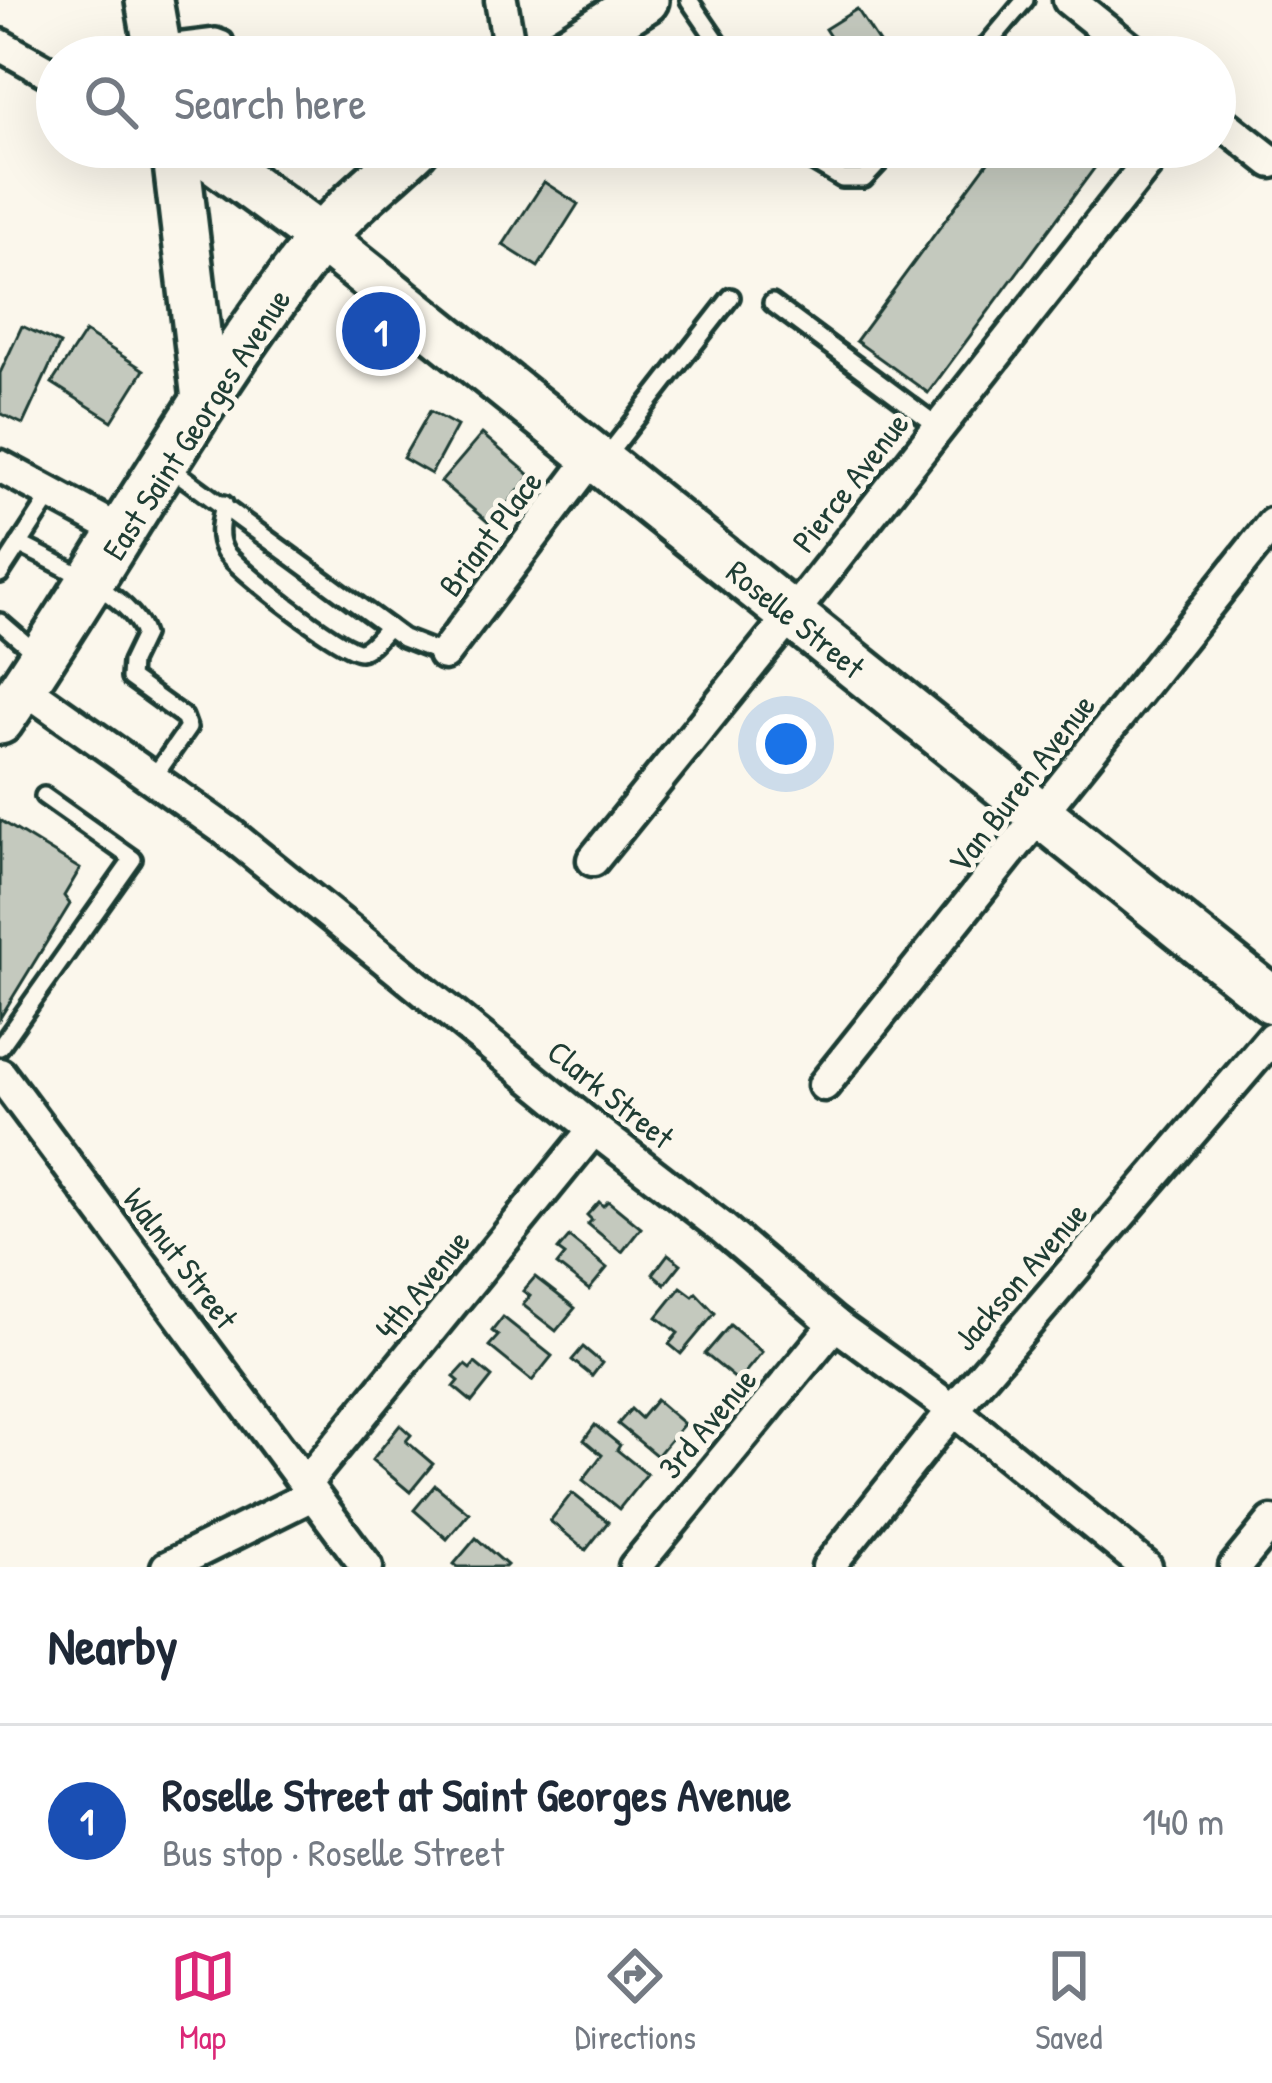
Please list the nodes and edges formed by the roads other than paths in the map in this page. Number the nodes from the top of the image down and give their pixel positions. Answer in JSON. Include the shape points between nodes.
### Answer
{"nodes":[{"id":1,"x":501,"y":0,"type":"edge"},
{"id":2,"x":645,"y":0,"type":"edge"},
{"id":3,"x":689,"y":0,"type":"edge"},
{"id":4,"x":1025,"y":0,"type":"edge"},
{"id":5,"x":1069,"y":0,"type":"edge"},
{"id":6,"x":154,"y":34,"type":"edge"},
{"id":7,"x":195,"y":36,"type":"edge"},
{"id":8,"x":507,"y":36,"type":"edge"},
{"id":9,"x":588,"y":36,"type":"edge"},
{"id":10,"x":714,"y":36,"type":"edge"},
{"id":11,"x":995,"y":36,"type":"edge"},
{"id":12,"x":1114,"y":36,"type":"edge"},
{"id":13,"x":0,"y":45,"type":"edge"},
{"id":14,"x":36,"y":65,"type":"edge"},
{"id":15,"x":1236,"y":134,"type":"edge"},
{"id":16,"x":1272,"y":162,"type":"edge"},
{"id":17,"x":178,"y":168,"type":"edge"},
{"id":18,"x":225,"y":168,"type":"edge"},
{"id":19,"x":394,"y":168,"type":"edge"},
{"id":20,"x":823,"y":168,"type":"edge"},
{"id":21,"x":874,"y":168,"type":"edge"},
{"id":22,"x":1143,"y":168,"type":"edge"},
{"id":23,"x":320,"y":238,"type":"junction"},
{"id":24,"x":731,"y":297,"type":"dead end"},
{"id":25,"x":772,"y":303,"type":"dead end"},
{"id":26,"x":205,"y":399,"type":"junction"},
{"id":27,"x":939,"y":427,"type":"junction"},
{"id":28,"x":597,"y":460,"type":"junction"},
{"id":29,"x":166,"y":464,"type":"junction"},
{"id":30,"x":0,"y":466,"type":"edge"},
{"id":31,"x":52,"y":494,"type":"junction"},
{"id":32,"x":224,"y":504,"type":"junction"},
{"id":33,"x":1272,"y":524,"type":"edge"},
{"id":34,"x":124,"y":532,"type":"junction"},
{"id":35,"x":20,"y":544,"type":"junction"},
{"id":36,"x":0,"y":574,"type":"edge"},
{"id":37,"x":91,"y":583,"type":"junction"},
{"id":38,"x":791,"y":615,"type":"junction"},
{"id":39,"x":0,"y":622,"type":"edge"},
{"id":40,"x":388,"y":627,"type":"junction"},
{"id":41,"x":444,"y":654,"type":"joint"},
{"id":42,"x":22,"y":689,"type":"edge"},
{"id":43,"x":153,"y":778,"type":"junction"},
{"id":44,"x":44,"y":796,"type":"dead end"},
{"id":45,"x":1042,"y":816,"type":"junction"},
{"id":46,"x":592,"y":860,"type":"dead end"},
{"id":47,"x":1272,"y":1000,"type":"edge"},
{"id":48,"x":1272,"y":1037,"type":"edge"},
{"id":49,"x":0,"y":1047,"type":"edge"},
{"id":50,"x":0,"y":1075,"type":"edge"},
{"id":51,"x":824,"y":1084,"type":"dead end"},
{"id":52,"x":594,"y":1129,"type":"junction"},
{"id":53,"x":836,"y":1324,"type":"junction"},
{"id":54,"x":953,"y":1410,"type":"junction"},
{"id":55,"x":309,"y":1490,"type":"junction"},
{"id":56,"x":1272,"y":1522,"type":"edge"},
{"id":57,"x":167,"y":1567,"type":"edge"},
{"id":58,"x":367,"y":1567,"type":"edge"},
{"id":59,"x":635,"y":1567,"type":"edge"},
{"id":60,"x":828,"y":1567,"type":"edge"},
{"id":61,"x":1146,"y":1567,"type":"edge"},
{"id":62,"x":1235,"y":1567,"type":"edge"}],
"edges":[{"from":1,"to":8,"type":"street"},
{"from":2,"to":9,"type":"street"},
{"from":3,"to":10,"type":"lane"},
{"from":4,"to":11,"type":"lane"},
{"from":5,"to":12,"type":"street"},
{"from":6,"to":7,"type":"lane"},
{"from":13,"to":14,"type":"street"},
{"from":15,"to":16,"type":"street"},
{"from":17,"to":26,"type":"street"},
{"from":18,"to":23,"type":"street","name":"Roselle Street"},
{"from":19,"to":23,"type":"street","name":"East Saint Georges Avenue"},
{"from":20,"to":21,"type":"lane","via":[[864,179]]},
{"from":22,"to":27,"type":"street","name":"Pierce Avenue"},
{"from":23,"to":26,"type":"street","name":"East Saint Georges Avenue"},
{"from":23,"to":28,"type":"street","name":"Roselle Street"},
{"from":24,"to":28,"type":"lane"},
{"from":25,"to":27,"type":"lane"},
{"from":26,"to":29,"type":"street","name":"East Saint Georges Avenue"},
{"from":27,"to":38,"type":"street","name":"Pierce Avenue"},
{"from":28,"to":38,"type":"street","name":"Roselle Street"},
{"from":28,"to":41,"type":"street","name":"Briant Place"},
{"from":29,"to":32,"type":"lane"},
{"from":29,"to":34,"type":"street","name":"East Saint Georges Avenue"},
{"from":30,"to":31,"type":"street"},
{"from":31,"to":34,"type":"street"},
{"from":31,"to":35,"type":"lane"},
{"from":32,"to":40,"type":"lane"},
{"from":32,"to":40,"type":"lane","via":[[225,552],[331,636],[365,650]]},
{"from":33,"to":45,"type":"street","name":"Van Buren Avenue"},
{"from":34,"to":37,"type":"street","name":"East Saint Georges Avenue"},
{"from":35,"to":36,"type":"lane"},
{"from":35,"to":37,"type":"lane"},
{"from":37,"to":42,"type":"street","name":"East Saint Georges Avenue"},
{"from":37,"to":43,"type":"lane","via":[[140,620],[144,635],[130,677],[188,728]]},
{"from":38,"to":45,"type":"street","name":"Roselle Street"},
{"from":38,"to":46,"type":"street","name":"Pierce Avenue"},
{"from":39,"to":42,"type":"lane"},
{"from":40,"to":41,"type":"lane"},
{"from":42,"to":43,"type":"street","name":"Clark Street"},
{"from":43,"to":52,"type":"street","name":"Clark Street"},
{"from":44,"to":49,"type":"lane","via":[[134,859]]},
{"from":45,"to":47,"type":"street","name":"Roselle Street"},
{"from":45,"to":51,"type":"street","name":"Van Buren Avenue"},
{"from":48,"to":54,"type":"street","name":"Jackson Avenue"},
{"from":50,"to":55,"type":"street","name":"Walnut Street"},
{"from":52,"to":53,"type":"street","name":"Clark Street"},
{"from":52,"to":55,"type":"street","name":"4th Avenue"},
{"from":53,"to":54,"type":"street","name":"Clark Street"},
{"from":53,"to":59,"type":"street","name":"3rd Avenue"},
{"from":54,"to":60,"type":"street","name":"Jackson Avenue"},
{"from":54,"to":61,"type":"street","name":"Clark Street"},
{"from":55,"to":57,"type":"street","name":"4th Avenue"},
{"from":55,"to":58,"type":"street","name":"Walnut Street"},
{"from":56,"to":62,"type":"street"}]}
